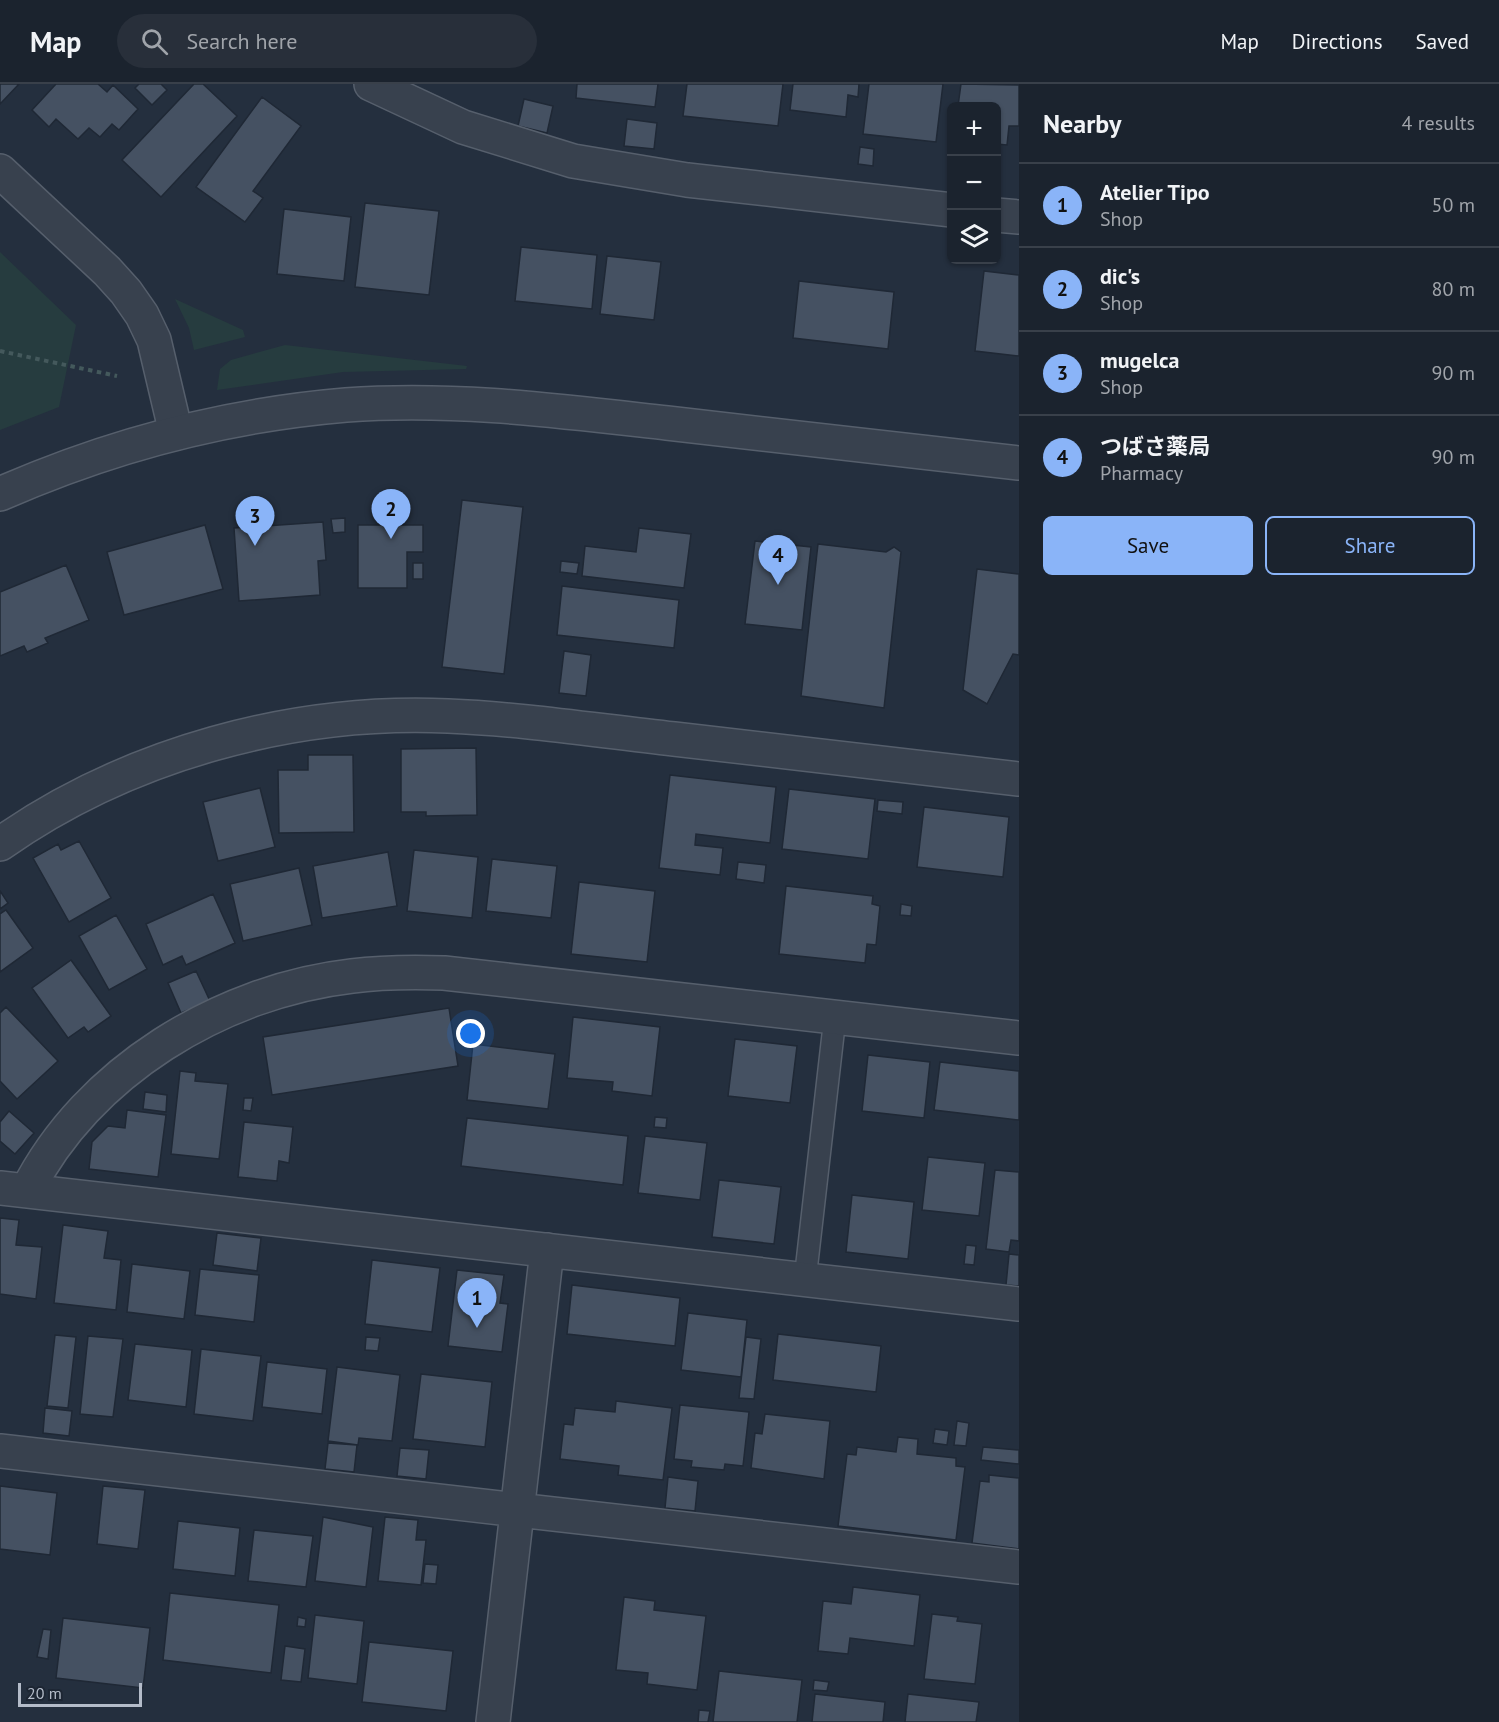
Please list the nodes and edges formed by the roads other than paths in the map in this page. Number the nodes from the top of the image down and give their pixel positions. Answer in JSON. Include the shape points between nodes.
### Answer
{"nodes":[{"id":1,"x":371,"y":84,"type":"edge"},
{"id":2,"x":0,"y":171,"type":"edge"},
{"id":3,"x":947,"y":210,"type":"edge"},
{"id":4,"x":1001,"y":215,"type":"edge"},
{"id":5,"x":1019,"y":217,"type":"edge"},
{"id":6,"x":176,"y":433,"type":"junction"},
{"id":7,"x":1019,"y":463,"type":"edge"},
{"id":8,"x":0,"y":494,"type":"edge"},
{"id":9,"x":1019,"y":778,"type":"edge"},
{"id":10,"x":4,"y":832,"type":"edge"},
{"id":11,"x":835,"y":1017,"type":"junction"},
{"id":12,"x":1018,"y":1032,"type":"edge"},
{"id":13,"x":13,"y":1190,"type":"edge"},
{"id":14,"x":547,"y":1250,"type":"junction"},
{"id":15,"x":805,"y":1280,"type":"junction"},
{"id":16,"x":1019,"y":1304,"type":"edge"},
{"id":17,"x":0,"y":1451,"type":"edge"},
{"id":18,"x":517,"y":1510,"type":"junction"},
{"id":19,"x":1019,"y":1567,"type":"edge"},
{"id":20,"x":493,"y":1722,"type":"edge"}],
"edges":[{"from":1,"to":3,"type":"street","via":[[463,127],[573,161],[687,180]]},
{"from":2,"to":6,"type":"street","via":[[126,292],[154,340]]},
{"from":4,"to":5,"type":"street"},
{"from":6,"to":7,"type":"street","via":[[346,405],[457,403],[513,405]]},
{"from":6,"to":8,"type":"street","via":[[82,462]]},
{"from":9,"to":10,"type":"street","via":[[505,720],[390,716],[277,729],[166,760]]},
{"from":11,"to":12,"type":"street"},
{"from":11,"to":13,"type":"street","via":[[444,973],[351,976],[306,984],[219,1014],[140,1061],[104,1090]]},
{"from":11,"to":15,"type":"lane"},
{"from":13,"to":14,"type":"street"},
{"from":14,"to":15,"type":"street"},
{"from":14,"to":18,"type":"street"},
{"from":15,"to":16,"type":"street"},
{"from":17,"to":18,"type":"street"},
{"from":18,"to":19,"type":"street"},
{"from":18,"to":20,"type":"street"}]}
